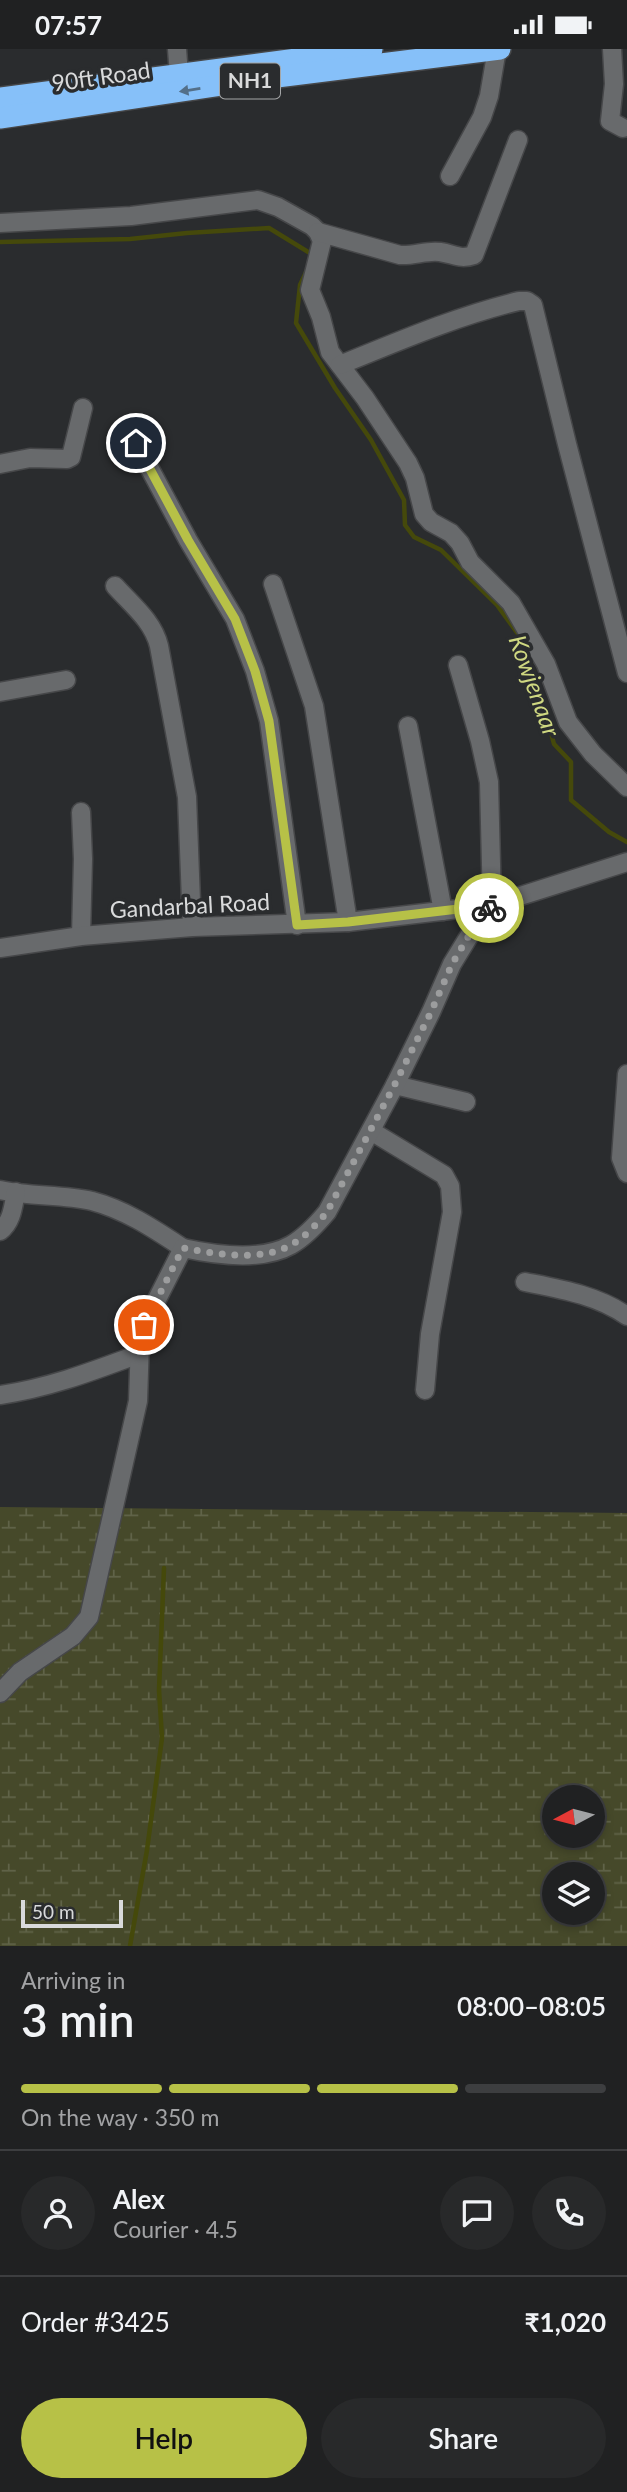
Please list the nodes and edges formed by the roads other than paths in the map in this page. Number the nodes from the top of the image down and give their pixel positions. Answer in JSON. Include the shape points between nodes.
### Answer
{"nodes":[{"id":1,"x":177,"y":49,"type":"edge"},
{"id":2,"x":372,"y":49,"type":"edge"},
{"id":3,"x":499,"y":49,"type":"edge"},
{"id":4,"x":612,"y":49,"type":"edge"},
{"id":5,"x":179,"y":75,"type":"junction"},
{"id":6,"x":0,"y":98,"type":"edge"},
{"id":7,"x":0,"y":118,"type":"edge"},
{"id":8,"x":623,"y":128,"type":"dead end"},
{"id":9,"x":518,"y":140,"type":"dead end"},
{"id":10,"x":450,"y":176,"type":"dead end"},
{"id":11,"x":0,"y":223,"type":"edge"},
{"id":12,"x":318,"y":232,"type":"junction"},
{"id":13,"x":340,"y":365,"type":"junction"},
{"id":14,"x":83,"y":408,"type":"dead end"},
{"id":15,"x":136,"y":443,"type":"dead end"},
{"id":16,"x":0,"y":464,"type":"edge"},
{"id":17,"x":273,"y":584,"type":"dead end"},
{"id":18,"x":115,"y":586,"type":"dead end"},
{"id":19,"x":458,"y":665,"type":"dead end"},
{"id":20,"x":627,"y":673,"type":"edge"},
{"id":21,"x":66,"y":680,"type":"dead end"},
{"id":22,"x":0,"y":692,"type":"edge"},
{"id":23,"x":408,"y":726,"type":"dead end"},
{"id":24,"x":627,"y":787,"type":"edge"},
{"id":25,"x":81,"y":811,"type":"dead end"},
{"id":26,"x":627,"y":862,"type":"edge"},
{"id":27,"x":492,"y":905,"type":"junction"},
{"id":28,"x":443,"y":911,"type":"junction"},
{"id":29,"x":348,"y":922,"type":"junction"},
{"id":30,"x":297,"y":925,"type":"junction"},
{"id":31,"x":192,"y":927,"type":"junction"},
{"id":32,"x":81,"y":936,"type":"junction"},
{"id":33,"x":0,"y":948,"type":"edge"},
{"id":34,"x":627,"y":1074,"type":"edge"},
{"id":35,"x":395,"y":1084,"type":"junction"},
{"id":36,"x":466,"y":1102,"type":"dead end"},
{"id":37,"x":625,"y":1109,"type":"edge"},
{"id":38,"x":371,"y":1132,"type":"junction"},
{"id":39,"x":627,"y":1173,"type":"edge"},
{"id":40,"x":8,"y":1191,"type":"edge"},
{"id":41,"x":0,"y":1231,"type":"edge"},
{"id":42,"x":183,"y":1248,"type":"junction"},
{"id":43,"x":525,"y":1282,"type":"dead end"},
{"id":44,"x":627,"y":1316,"type":"edge"},
{"id":45,"x":139,"y":1354,"type":"junction"},
{"id":46,"x":425,"y":1390,"type":"dead end"},
{"id":47,"x":0,"y":1395,"type":"edge"},
{"id":48,"x":0,"y":1693,"type":"edge"}],
"edges":[{"from":1,"to":5,"type":"street"},
{"from":2,"to":5,"type":"highway","number":"NH1"},
{"from":3,"to":7,"type":"highway","name":"90ft Road","number":"NH1","one_way":true},
{"from":3,"to":10,"type":"street","via":[[482,117]]},
{"from":4,"to":8,"type":"street","via":[[609,115],[610,121]]},
{"from":5,"to":6,"type":"highway","number":"NH1"},
{"from":9,"to":12,"type":"street","via":[[474,255],[462,258],[438,251],[400,255]]},
{"from":11,"to":12,"type":"street","via":[[131,216],[258,200]]},
{"from":12,"to":13,"type":"street","via":[[322,241],[310,290],[326,342]]},
{"from":13,"to":20,"type":"street","via":[[470,315],[519,301],[533,305]]},
{"from":13,"to":24,"type":"street","via":[[408,463],[424,514],[451,533],[470,562],[511,603],[546,664],[568,722]]},
{"from":14,"to":16,"type":"street","via":[[71,457]]},
{"from":15,"to":30,"type":"street","via":[[235,619],[255,671],[269,721]]},
{"from":17,"to":29,"type":"street","via":[[314,706]]},
{"from":18,"to":31,"type":"street","via":[[149,622],[159,646],[187,797]]},
{"from":19,"to":27,"type":"street","via":[[489,782]]},
{"from":21,"to":22,"type":"street"},
{"from":23,"to":28,"type":"street"},
{"from":25,"to":32,"type":"street"},
{"from":26,"to":27,"type":"street","name":"Gandarbal Road"},
{"from":27,"to":28,"type":"street","name":"Gandarbal Road"},
{"from":27,"to":35,"type":"street","via":[[452,964]]},
{"from":28,"to":29,"type":"street","name":"Gandarbal Road"},
{"from":29,"to":30,"type":"street","name":"Gandarbal Road"},
{"from":30,"to":31,"type":"street","name":"Gandarbal Road"},
{"from":31,"to":32,"type":"street","name":"Gandarbal Road"},
{"from":32,"to":33,"type":"street","name":"Gandarbal Road"},
{"from":34,"to":37,"type":"street"},
{"from":35,"to":36,"type":"street"},
{"from":35,"to":38,"type":"street"},
{"from":37,"to":39,"type":"street","via":[[621,1158]]},
{"from":38,"to":42,"type":"street","via":[[327,1212],[291,1245],[232,1255]]},
{"from":38,"to":46,"type":"street","via":[[444,1175],[450,1186],[452,1212]]},
{"from":40,"to":41,"type":"street","via":[[10,1219]]},
{"from":40,"to":42,"type":"street","via":[[91,1201],[131,1215]]},
{"from":42,"to":45,"type":"street","via":[[144,1325]]},
{"from":43,"to":44,"type":"street","via":[[572,1291]]},
{"from":45,"to":47,"type":"street","via":[[62,1382]]},
{"from":45,"to":48,"type":"street","via":[[138,1401],[89,1617],[73,1636],[20,1672]]}]}
